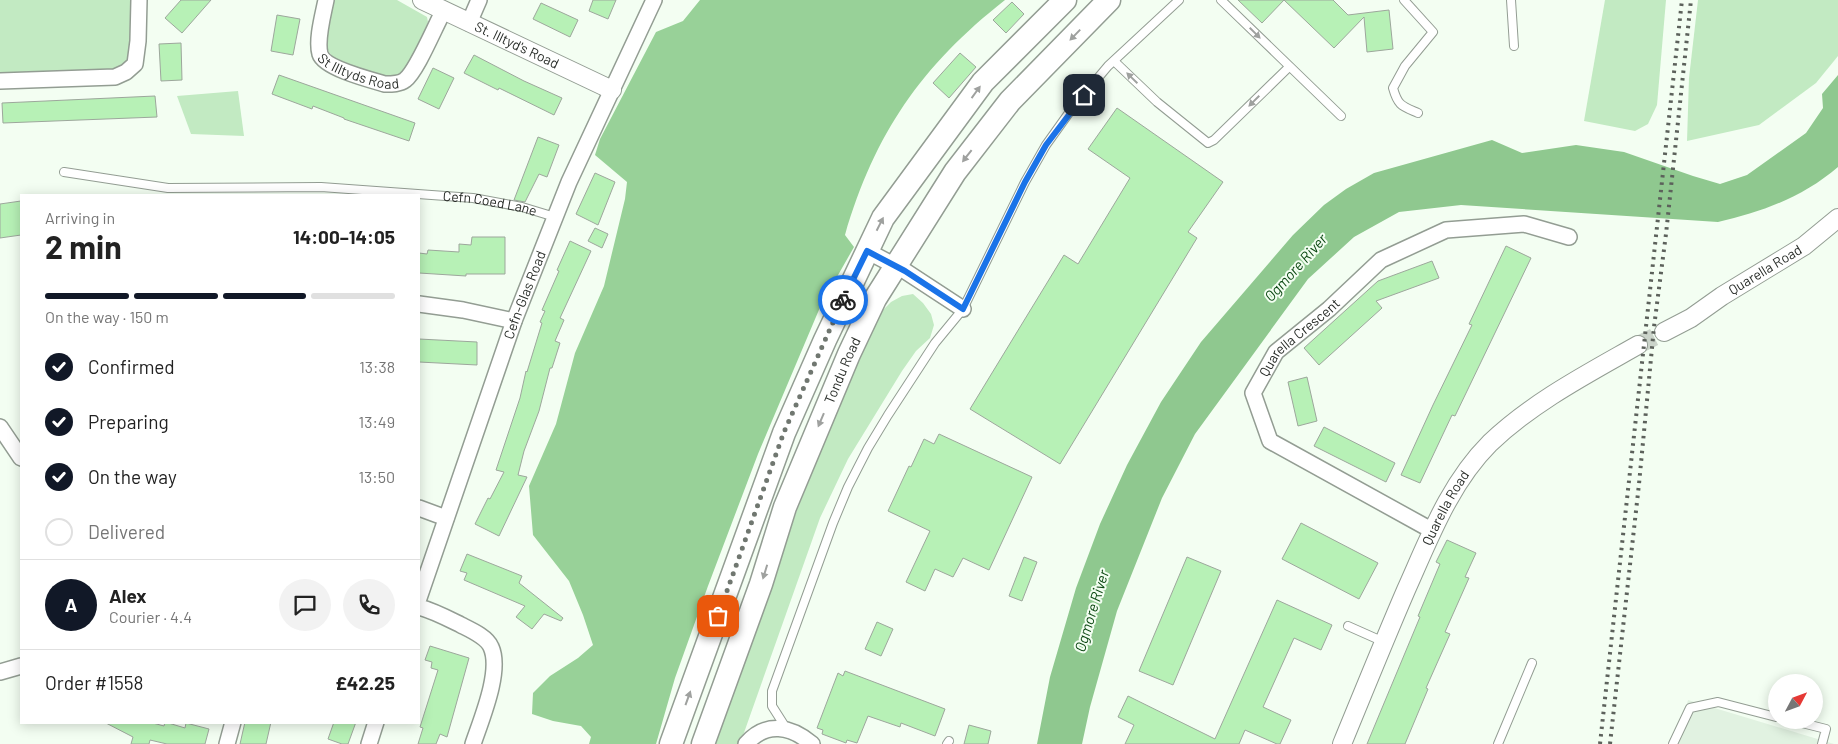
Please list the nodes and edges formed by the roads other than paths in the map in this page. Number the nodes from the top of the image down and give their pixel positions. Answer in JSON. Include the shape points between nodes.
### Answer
{"nodes":[{"id":1,"x":139,"y":0,"type":"edge"},
{"id":2,"x":326,"y":0,"type":"edge"},
{"id":3,"x":422,"y":0,"type":"edge"},
{"id":4,"x":479,"y":0,"type":"edge"},
{"id":5,"x":654,"y":0,"type":"edge"},
{"id":6,"x":1065,"y":0,"type":"edge"},
{"id":7,"x":1109,"y":0,"type":"edge"},
{"id":8,"x":1179,"y":0,"type":"edge"},
{"id":9,"x":1221,"y":0,"type":"edge"},
{"id":10,"x":1404,"y":0,"type":"edge"},
{"id":11,"x":1511,"y":0,"type":"edge"},
{"id":12,"x":444,"y":10,"type":"junction"},
{"id":13,"x":469,"y":23,"type":"junction"},
{"id":14,"x":1514,"y":46,"type":"dead end"},
{"id":15,"x":1114,"y":60,"type":"junction"},
{"id":16,"x":1288,"y":67,"type":"junction"},
{"id":17,"x":0,"y":80,"type":"edge"},
{"id":18,"x":612,"y":90,"type":"junction"},
{"id":19,"x":1418,"y":113,"type":"dead end"},
{"id":20,"x":1341,"y":116,"type":"dead end"},
{"id":21,"x":64,"y":172,"type":"dead end"},
{"id":22,"x":412,"y":194,"type":"edge"},
{"id":23,"x":420,"y":195,"type":"edge"},
{"id":24,"x":555,"y":217,"type":"junction"},
{"id":25,"x":1838,"y":218,"type":"edge"},
{"id":26,"x":1569,"y":237,"type":"dead end"},
{"id":27,"x":867,"y":251,"type":"junction"},
{"id":28,"x":896,"y":266,"type":"junction"},
{"id":29,"x":420,"y":304,"type":"edge"},
{"id":30,"x":963,"y":309,"type":"junction"},
{"id":31,"x":514,"y":321,"type":"junction"},
{"id":32,"x":1664,"y":332,"type":"tunnel mouth"},
{"id":33,"x":1638,"y":345,"type":"tunnel mouth"},
{"id":34,"x":0,"y":427,"type":"edge"},
{"id":35,"x":20,"y":457,"type":"edge"},
{"id":36,"x":420,"y":508,"type":"edge"},
{"id":37,"x":446,"y":518,"type":"junction"},
{"id":38,"x":1433,"y":529,"type":"junction"},
{"id":39,"x":420,"y":595,"type":"edge"},
{"id":40,"x":420,"y":607,"type":"edge"},
{"id":41,"x":1348,"y":626,"type":"dead end"},
{"id":42,"x":1384,"y":642,"type":"junction"},
{"id":43,"x":1532,"y":663,"type":"dead end"},
{"id":44,"x":20,"y":666,"type":"edge"},
{"id":45,"x":0,"y":672,"type":"edge"},
{"id":46,"x":1768,"y":715,"type":"edge"},
{"id":47,"x":232,"y":724,"type":"edge"},
{"id":48,"x":375,"y":724,"type":"edge"},
{"id":49,"x":1823,"y":728,"type":"edge"},
{"id":50,"x":787,"y":729,"type":"junction"},
{"id":51,"x":227,"y":744,"type":"edge"},
{"id":52,"x":369,"y":744,"type":"edge"},
{"id":53,"x":474,"y":744,"type":"edge"},
{"id":54,"x":671,"y":744,"type":"edge"},
{"id":55,"x":703,"y":744,"type":"edge"},
{"id":56,"x":746,"y":744,"type":"edge"},
{"id":57,"x":812,"y":744,"type":"edge"},
{"id":58,"x":1342,"y":744,"type":"edge"},
{"id":59,"x":1498,"y":744,"type":"edge"},
{"id":60,"x":1673,"y":744,"type":"edge"},
{"id":61,"x":1822,"y":744,"type":"edge"}],
"edges":[{"from":1,"to":17,"type":"street","via":[[135,64],[126,72],[114,77]]},
{"from":2,"to":12,"type":"street","name":"St Illtyds Road","via":[[318,46],[320,56],[328,64],[385,84],[404,81],[413,71]]},
{"from":3,"to":12,"type":"street","name":"St. Illtyd's Road"},
{"from":4,"to":13,"type":"street"},
{"from":5,"to":18,"type":"street","name":"Cefn-Glas Road"},
{"from":27,"to":6,"type":"main road","name":"Tondu Road","one_way":true,"via":[[883,218],[983,82]]},
{"from":7,"to":28,"type":"main road","name":"Tondu Road","one_way":true,"via":[[1010,101],[954,172]]},
{"from":8,"to":15,"type":"lane"},
{"from":9,"to":16,"type":"lane","one_way":true},
{"from":10,"to":19,"type":"lane","via":[[1433,32],[1405,66],[1393,88],[1396,100]]},
{"from":11,"to":14,"type":"lane"},
{"from":12,"to":13,"type":"street","name":"St. Illtyd's Road"},
{"from":13,"to":18,"type":"street","name":"St. Illtyd's Road"},
{"from":16,"to":15,"type":"lane","one_way":true,"via":[[1208,143],[1157,102]]},
{"from":15,"to":30,"type":"lane","via":[[1046,145]]},
{"from":16,"to":20,"type":"lane"},
{"from":18,"to":24,"type":"street","name":"Cefn-Glas Road"},
{"from":21,"to":22,"type":"lane","name":"Cefn Coed Lane","via":[[168,188],[321,188]]},
{"from":23,"to":24,"type":"lane","name":"Cefn Coed Lane","via":[[473,198]]},
{"from":24,"to":31,"type":"street","name":"Cefn-Glas Road"},
{"from":25,"to":32,"type":"street","name":"Quarella Road","via":[[1804,246]]},
{"from":26,"to":38,"type":"street","name":"Quarella Crescent","via":[[1524,224],[1446,230],[1382,260],[1276,352],[1253,393],[1270,442]]},
{"from":27,"to":28,"type":"street"},
{"from":54,"to":27,"type":"main road","name":"Tondu Road","one_way":true,"via":[[784,432]]},
{"from":28,"to":30,"type":"street"},
{"from":28,"to":55,"type":"main road","name":"Tondu Road","one_way":true,"via":[[875,299],[849,354],[785,507]]},
{"from":29,"to":31,"type":"street"},
{"from":30,"to":50,"type":"lane","via":[[935,343],[888,415],[860,464],[833,523],[772,691],[772,706]]},
{"from":31,"to":37,"type":"street","name":"Cefn-Glas Road"},
{"from":33,"to":38,"type":"street","name":"Quarella Road","via":[[1519,418],[1490,444],[1470,467]]},
{"from":34,"to":35,"type":"street"},
{"from":36,"to":37,"type":"street"},
{"from":37,"to":39,"type":"street","name":"Cefn-Glas Road"},
{"from":38,"to":42,"type":"street","name":"Quarella Road"},
{"from":40,"to":53,"type":"street","via":[[435,611],[468,628],[491,647],[495,661],[492,683]]},
{"from":41,"to":42,"type":"lane"},
{"from":42,"to":58,"type":"street","name":"Quarella Road"},
{"from":43,"to":59,"type":"lane"},
{"from":44,"to":45,"type":"street"},
{"from":46,"to":60,"type":"lane","via":[[1718,702],[1690,708]]},
{"from":47,"to":51,"type":"street"},
{"from":48,"to":52,"type":"street"},
{"from":49,"to":61,"type":"lane","via":[[1826,729]]},
{"from":50,"to":56,"type":"street","via":[[759,733]]},
{"from":50,"to":57,"type":"street"}]}
